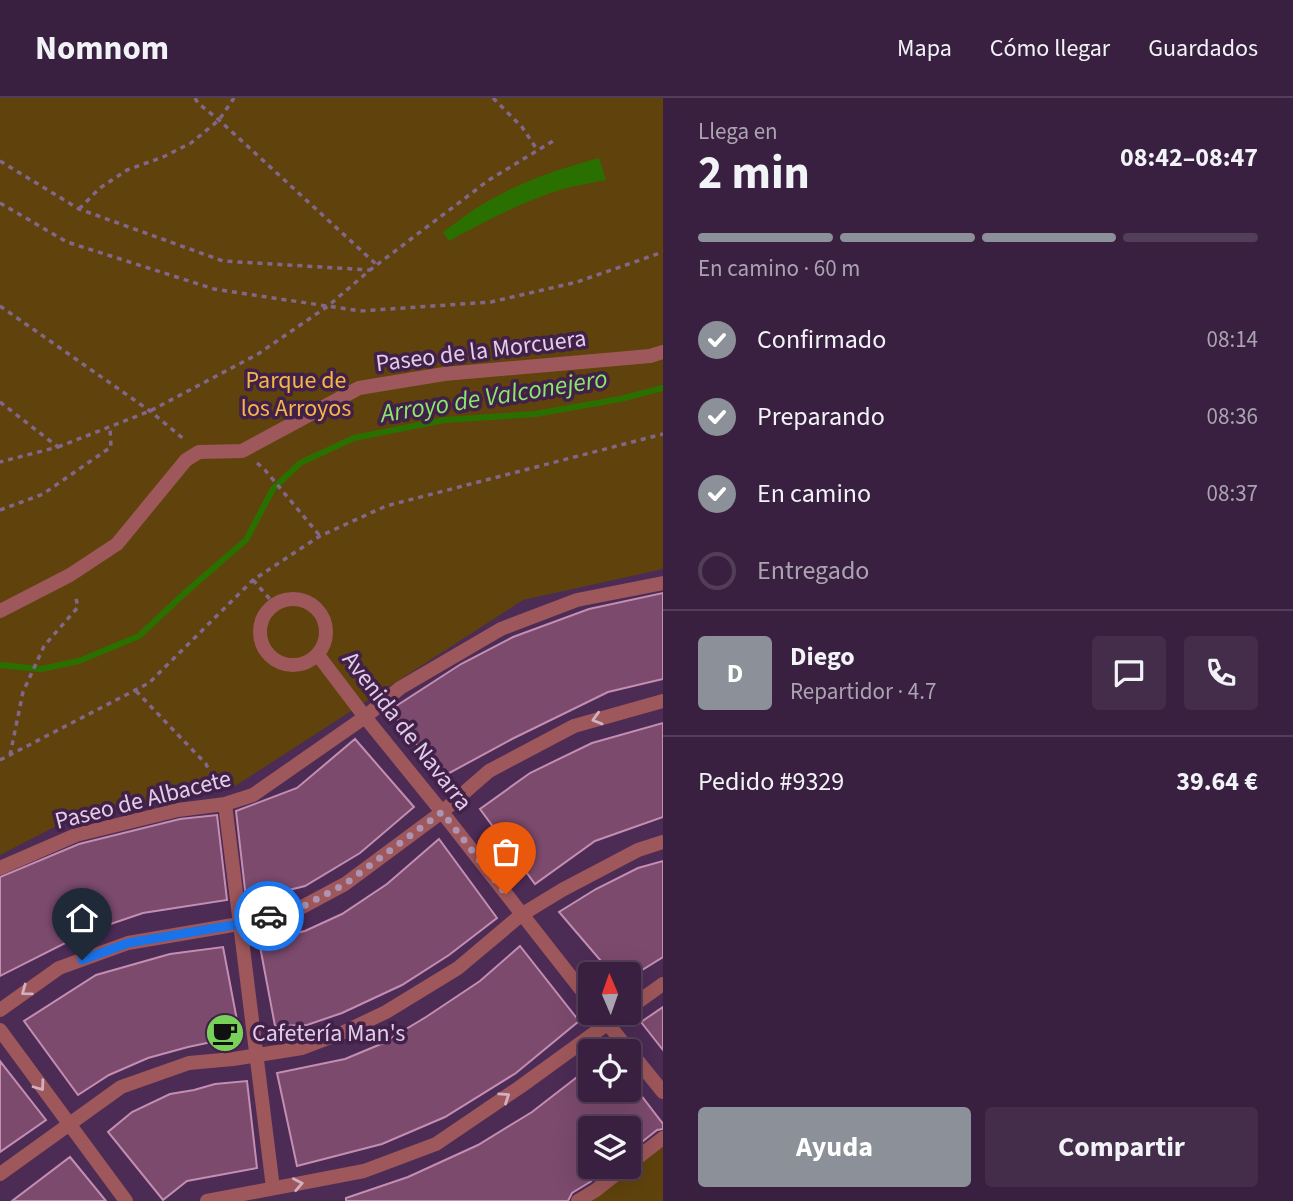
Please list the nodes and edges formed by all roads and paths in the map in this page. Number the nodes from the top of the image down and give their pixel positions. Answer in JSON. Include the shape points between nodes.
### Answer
{"nodes":[{"id":1,"x":195,"y":98,"type":"edge"},
{"id":2,"x":234,"y":98,"type":"edge"},
{"id":3,"x":493,"y":98,"type":"edge"},
{"id":4,"x":219,"y":120,"type":"junction"},
{"id":5,"x":553,"y":141,"type":"dead end"},
{"id":6,"x":538,"y":151,"type":"junction"},
{"id":7,"x":0,"y":161,"type":"edge"},
{"id":8,"x":0,"y":203,"type":"edge"},
{"id":9,"x":79,"y":209,"type":"junction"},
{"id":10,"x":663,"y":252,"type":"edge"},
{"id":11,"x":377,"y":265,"type":"junction"},
{"id":12,"x":370,"y":270,"type":"junction"},
{"id":13,"x":0,"y":306,"type":"edge"},
{"id":14,"x":328,"y":306,"type":"junction"},
{"id":15,"x":663,"y":352,"type":"edge"},
{"id":16,"x":0,"y":402,"type":"edge"},
{"id":17,"x":150,"y":411,"type":"junction"},
{"id":18,"x":110,"y":427,"type":"junction"},
{"id":19,"x":663,"y":434,"type":"edge"},
{"id":20,"x":58,"y":447,"type":"junction"},
{"id":21,"x":199,"y":452,"type":"junction"},
{"id":22,"x":0,"y":462,"type":"edge"},
{"id":23,"x":265,"y":470,"type":"dead end"},
{"id":24,"x":0,"y":510,"type":"edge"},
{"id":25,"x":320,"y":536,"type":"junction"},
{"id":26,"x":70,"y":575,"type":"junction"},
{"id":27,"x":253,"y":580,"type":"junction"},
{"id":28,"x":663,"y":583,"type":"edge"},
{"id":29,"x":275,"y":605,"type":"junction"},
{"id":30,"x":0,"y":611,"type":"edge"},
{"id":31,"x":318,"y":655,"type":"junction"},
{"id":32,"x":136,"y":691,"type":"junction"},
{"id":33,"x":663,"y":701,"type":"edge"},
{"id":34,"x":365,"y":717,"type":"junction"},
{"id":35,"x":10,"y":755,"type":"junction"},
{"id":36,"x":0,"y":760,"type":"edge"},
{"id":37,"x":225,"y":804,"type":"junction"},
{"id":38,"x":442,"y":812,"type":"junction"},
{"id":39,"x":663,"y":842,"type":"edge"},
{"id":40,"x":0,"y":868,"type":"edge"},
{"id":41,"x":522,"y":915,"type":"junction"},
{"id":42,"x":239,"y":924,"type":"junction"},
{"id":43,"x":663,"y":984,"type":"edge"},
{"id":44,"x":578,"y":986,"type":"edge"},
{"id":45,"x":641,"y":1000,"type":"edge"},
{"id":46,"x":0,"y":1010,"type":"edge"},
{"id":47,"x":594,"y":1026,"type":"edge"},
{"id":48,"x":610,"y":1026,"type":"edge"},
{"id":49,"x":0,"y":1030,"type":"edge"},
{"id":50,"x":256,"y":1056,"type":"junction"},
{"id":51,"x":663,"y":1092,"type":"edge"},
{"id":52,"x":68,"y":1125,"type":"junction"},
{"id":53,"x":663,"y":1138,"type":"edge"},
{"id":54,"x":641,"y":1155,"type":"edge"},
{"id":55,"x":0,"y":1174,"type":"edge"},
{"id":56,"x":610,"y":1179,"type":"edge"},
{"id":57,"x":273,"y":1188,"type":"junction"},
{"id":58,"x":126,"y":1201,"type":"edge"},
{"id":59,"x":207,"y":1201,"type":"edge"},
{"id":60,"x":578,"y":1201,"type":"edge"}],
"edges":[{"from":1,"to":4,"type":"path"},
{"from":2,"to":4,"type":"path"},
{"from":3,"to":6,"type":"path"},
{"from":4,"to":9,"type":"path","via":[[191,143],[127,170]]},
{"from":4,"to":11,"type":"path"},
{"from":5,"to":6,"type":"path"},
{"from":6,"to":11,"type":"path","via":[[489,180]]},
{"from":7,"to":9,"type":"path"},
{"from":8,"to":14,"type":"path","via":[[67,242],[214,289]]},
{"from":9,"to":12,"type":"path","via":[[223,261]]},
{"from":10,"to":14,"type":"path","via":[[577,282],[491,302],[360,311]]},
{"from":11,"to":12,"type":"path"},
{"from":12,"to":14,"type":"path"},
{"from":13,"to":17,"type":"path"},
{"from":14,"to":17,"type":"path","via":[[258,354]]},
{"from":15,"to":21,"type":"street","name":"Paseo de la Morcuera","via":[[444,374],[359,388],[242,450]]},
{"from":16,"to":20,"type":"path"},
{"from":17,"to":18,"type":"path"},
{"from":17,"to":21,"type":"path"},
{"from":18,"to":20,"type":"path"},
{"from":18,"to":24,"type":"path","via":[[111,447],[43,494]]},
{"from":19,"to":25,"type":"path","via":[[386,506]]},
{"from":20,"to":22,"type":"path"},
{"from":21,"to":26,"type":"street","via":[[187,460],[117,544]]},
{"from":23,"to":25,"type":"path"},
{"from":25,"to":27,"type":"path"},
{"from":26,"to":30,"type":"street"},
{"from":26,"to":35,"type":"path","via":[[78,607],[44,646],[23,692]]},
{"from":27,"to":29,"type":"path"},
{"from":27,"to":32,"type":"path"},
{"from":28,"to":34,"type":"street","name":"Paseo de Albacete","via":[[577,600],[502,629],[400,688]]},
{"from":29,"to":31,"type":"street","via":[[305,601],[322,615],[327,635]]},
{"from":29,"to":31,"type":"street","via":[[260,633],[268,653],[298,665]]},
{"from":31,"to":34,"type":"street","name":"Avenida de Navarra"},
{"from":32,"to":35,"type":"path"},
{"from":32,"to":37,"type":"path","via":[[206,764]]},
{"from":33,"to":38,"type":"street","one_way":true,"via":[[574,726],[489,771]]},
{"from":34,"to":37,"type":"street","name":"Paseo de Albacete","via":[[253,795]]},
{"from":34,"to":38,"type":"street","name":"Avenida de Navarra"},
{"from":35,"to":36,"type":"path"},
{"from":37,"to":40,"type":"street","name":"Paseo de Albacete","via":[[178,810],[76,835]]},
{"from":37,"to":42,"type":"street"},
{"from":38,"to":41,"type":"street","name":"Avenida de Navarra"},
{"from":38,"to":42,"type":"street","via":[[345,884],[302,907]]},
{"from":39,"to":41,"type":"street","via":[[613,861]]},
{"from":41,"to":44,"type":"street","name":"Avenida de Navarra"},
{"from":41,"to":50,"type":"street","via":[[458,968],[386,1012],[302,1048]]},
{"from":42,"to":46,"type":"street","one_way":true,"via":[[128,943],[59,968]]},
{"from":42,"to":50,"type":"street"},
{"from":43,"to":45,"type":"street"},
{"from":57,"to":47,"type":"street","one_way":true,"via":[[364,1171],[436,1144],[520,1087]]},
{"from":48,"to":51,"type":"street"},
{"from":49,"to":52,"type":"street","one_way":true},
{"from":50,"to":52,"type":"street","via":[[189,1063],[121,1087]]},
{"from":50,"to":57,"type":"street"},
{"from":52,"to":55,"type":"street"},
{"from":52,"to":58,"type":"street"},
{"from":53,"to":54,"type":"street"},
{"from":56,"to":60,"type":"street"},
{"from":57,"to":59,"type":"street"}]}
